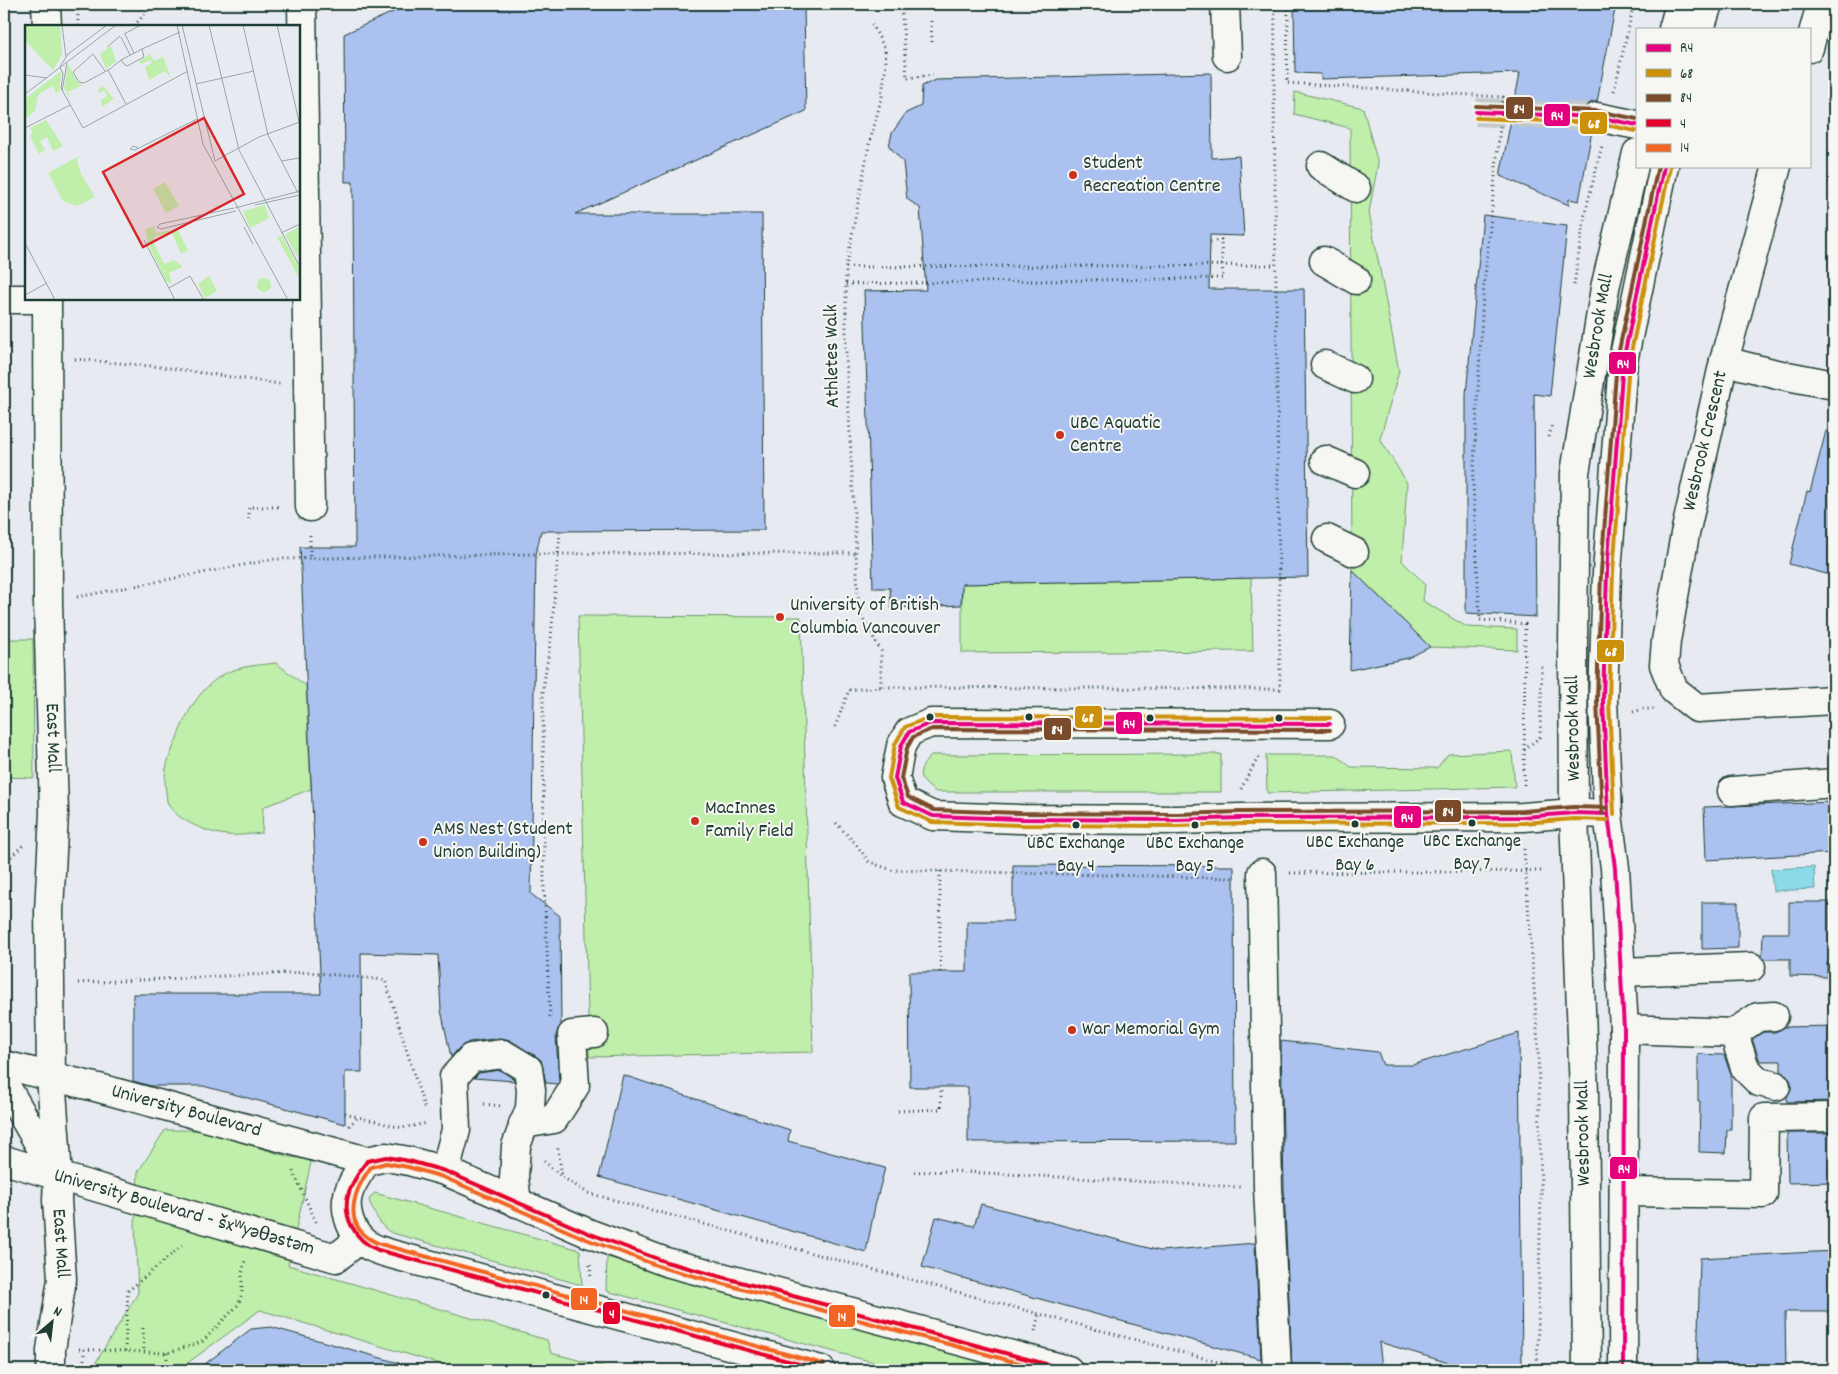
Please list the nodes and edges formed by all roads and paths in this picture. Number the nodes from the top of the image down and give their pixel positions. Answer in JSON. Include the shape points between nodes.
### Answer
{"nodes":[{"id":1,"x":46,"y":4,"type":"edge"},
{"id":2,"x":78,"y":4,"type":"edge"},
{"id":3,"x":154,"y":4,"type":"edge"},
{"id":4,"x":302,"y":4,"type":"edge"},
{"id":5,"x":900,"y":4,"type":"edge"},
{"id":6,"x":1225,"y":4,"type":"edge"},
{"id":7,"x":1275,"y":4,"type":"edge"},
{"id":8,"x":1288,"y":4,"type":"edge"},
{"id":9,"x":1680,"y":4,"type":"edge"},
{"id":10,"x":1708,"y":4,"type":"edge"},
{"id":11,"x":1821,"y":4,"type":"edge"},
{"id":12,"x":930,"y":21,"type":"dead end"},
{"id":13,"x":872,"y":24,"type":"dead end"},
{"id":14,"x":47,"y":25,"type":"edge"},
{"id":15,"x":78,"y":25,"type":"edge"},
{"id":16,"x":135,"y":25,"type":"edge"},
{"id":17,"x":1673,"y":28,"type":"edge"},
{"id":18,"x":1700,"y":28,"type":"edge"},
{"id":19,"x":932,"y":42,"type":"dead end"},
{"id":20,"x":1810,"y":44,"type":"edge"},
{"id":21,"x":1227,"y":56,"type":"dead end"},
{"id":22,"x":933,"y":75,"type":"dead end"},
{"id":23,"x":301,"y":116,"type":"edge"},
{"id":24,"x":1596,"y":117,"type":"tunnel mouth"},
{"id":25,"x":1636,"y":125,"type":"edge"},
{"id":26,"x":1636,"y":156,"type":"edge"},
{"id":27,"x":1321,"y":166,"type":"dead end"},
{"id":28,"x":1664,"y":168,"type":"edge"},
{"id":29,"x":1776,"y":168,"type":"edge"},
{"id":30,"x":1356,"y":188,"type":"dead end"},
{"id":31,"x":1210,"y":242,"type":"dead end"},
{"id":32,"x":1324,"y":261,"type":"dead end"},
{"id":33,"x":1222,"y":265,"type":"junction"},
{"id":34,"x":1276,"y":265,"type":"junction"},
{"id":35,"x":846,"y":267,"type":"junction"},
{"id":36,"x":1356,"y":280,"type":"dead end"},
{"id":37,"x":846,"y":284,"type":"junction"},
{"id":38,"x":4,"y":299,"type":"edge"},
{"id":39,"x":25,"y":299,"type":"edge"},
{"id":40,"x":47,"y":300,"type":"edge"},
{"id":41,"x":47,"y":356,"type":"junction"},
{"id":42,"x":1724,"y":361,"type":"junction"},
{"id":43,"x":1325,"y":365,"type":"dead end"},
{"id":44,"x":1355,"y":379,"type":"dead end"},
{"id":45,"x":1834,"y":385,"type":"edge"},
{"id":46,"x":308,"y":390,"type":"junction"},
{"id":47,"x":1326,"y":460,"type":"dead end"},
{"id":48,"x":1355,"y":472,"type":"dead end"},
{"id":49,"x":310,"y":507,"type":"joint"},
{"id":50,"x":249,"y":519,"type":"dead end"},
{"id":51,"x":560,"y":532,"type":"dead end"},
{"id":52,"x":1327,"y":539,"type":"dead end"},
{"id":53,"x":1354,"y":552,"type":"dead end"},
{"id":54,"x":855,"y":553,"type":"junction"},
{"id":55,"x":559,"y":555,"type":"junction"},
{"id":56,"x":48,"y":603,"type":"junction"},
{"id":57,"x":881,"y":687,"type":"junction"},
{"id":58,"x":1834,"y":700,"type":"edge"},
{"id":59,"x":1330,"y":724,"type":"dead end"},
{"id":60,"x":835,"y":727,"type":"dead end"},
{"id":61,"x":1260,"y":754,"type":"dead end"},
{"id":62,"x":1834,"y":783,"type":"edge"},
{"id":63,"x":1524,"y":790,"type":"dead end"},
{"id":64,"x":1732,"y":791,"type":"dead end"},
{"id":65,"x":1240,"y":792,"type":"dead end"},
{"id":66,"x":1574,"y":813,"type":"junction"},
{"id":67,"x":1608,"y":814,"type":"junction"},
{"id":68,"x":836,"y":824,"type":"dead end"},
{"id":69,"x":1524,"y":849,"type":"dead end"},
{"id":70,"x":940,"y":870,"type":"junction"},
{"id":71,"x":1526,"y":871,"type":"junction"},
{"id":72,"x":1541,"y":871,"type":"dead end"},
{"id":73,"x":1262,"y":873,"type":"junction"},
{"id":74,"x":1751,"y":967,"type":"dead end"},
{"id":75,"x":940,"y":972,"type":"dead end"},
{"id":76,"x":1621,"y":972,"type":"junction"},
{"id":77,"x":50,"y":984,"type":"junction"},
{"id":78,"x":1774,"y":1016,"type":"dead end"},
{"id":79,"x":550,"y":1020,"type":"dead end"},
{"id":80,"x":1624,"y":1029,"type":"junction"},
{"id":81,"x":594,"y":1033,"type":"dead end"},
{"id":82,"x":1734,"y":1033,"type":"junction"},
{"id":83,"x":4,"y":1065,"type":"edge"},
{"id":84,"x":51,"y":1076,"type":"junction"},
{"id":85,"x":4,"y":1083,"type":"edge"},
{"id":86,"x":1776,"y":1086,"type":"dead end"},
{"id":87,"x":941,"y":1087,"type":"dead end"},
{"id":88,"x":421,"y":1099,"type":"junction"},
{"id":89,"x":455,"y":1102,"type":"junction"},
{"id":90,"x":898,"y":1111,"type":"dead end"},
{"id":91,"x":345,"y":1113,"type":"dead end"},
{"id":92,"x":526,"y":1116,"type":"junction"},
{"id":93,"x":358,"y":1117,"type":"junction"},
{"id":94,"x":1834,"y":1117,"type":"edge"},
{"id":95,"x":345,"y":1131,"type":"dead end"},
{"id":96,"x":4,"y":1160,"type":"edge"},
{"id":97,"x":367,"y":1161,"type":"junction"},
{"id":98,"x":445,"y":1171,"type":"junction"},
{"id":99,"x":914,"y":1172,"type":"dead end"},
{"id":100,"x":58,"y":1176,"type":"junction"},
{"id":101,"x":1268,"y":1188,"type":"junction"},
{"id":102,"x":1624,"y":1192,"type":"junction"},
{"id":103,"x":588,"y":1193,"type":"dead end"},
{"id":104,"x":517,"y":1203,"type":"junction"},
{"id":105,"x":211,"y":1221,"type":"junction"},
{"id":106,"x":360,"y":1239,"type":"junction"},
{"id":107,"x":590,"y":1260,"type":"dead end"},
{"id":108,"x":242,"y":1273,"type":"dead end"},
{"id":109,"x":592,"y":1287,"type":"dead end"},
{"id":110,"x":143,"y":1328,"type":"dead end"},
{"id":111,"x":84,"y":1349,"type":"junction"},
{"id":112,"x":125,"y":1351,"type":"junction"},
{"id":113,"x":144,"y":1352,"type":"junction"},
{"id":114,"x":167,"y":1353,"type":"junction"},
{"id":115,"x":51,"y":1360,"type":"edge"},
{"id":116,"x":84,"y":1370,"type":"edge"},
{"id":117,"x":167,"y":1370,"type":"edge"},
{"id":118,"x":821,"y":1370,"type":"edge"},
{"id":119,"x":1068,"y":1370,"type":"edge"},
{"id":120,"x":1249,"y":1370,"type":"edge"},
{"id":121,"x":1277,"y":1370,"type":"edge"},
{"id":122,"x":1537,"y":1370,"type":"edge"},
{"id":123,"x":1587,"y":1370,"type":"edge"},
{"id":124,"x":1623,"y":1370,"type":"edge"}],
"edges":[{"from":1,"to":14,"type":"street"},
{"from":2,"to":15,"type":"path"},
{"from":3,"to":16,"type":"path"},
{"from":4,"to":23,"type":"street"},
{"from":5,"to":22,"type":"path","via":[[907,78]]},
{"from":6,"to":21,"type":"street"},
{"from":7,"to":34,"type":"path"},
{"from":8,"to":63,"type":"path","via":[[1287,83],[1503,97],[1483,296],[1473,484],[1480,620],[1525,624]]},
{"from":9,"to":17,"type":"street"},
{"from":10,"to":18,"type":"street"},
{"from":11,"to":20,"type":"street"},
{"from":12,"to":19,"type":"path"},
{"from":13,"to":35,"type":"path","name":"Athletes Walk","via":[[885,49],[886,62],[882,96],[869,145]]},
{"from":23,"to":46,"type":"street"},
{"from":24,"to":25,"type":"street"},
{"from":26,"to":66,"type":"street","name":"Wesbrook Mall","via":[[1605,288],[1575,473]]},
{"from":27,"to":30,"type":"street"},
{"from":28,"to":67,"type":"street","name":"Wesbrook Mall","via":[[1623,361],[1607,572],[1604,700]]},
{"from":29,"to":42,"type":"street","name":"Wesbrook Crescent"},
{"from":31,"to":33,"type":"path","via":[[1221,240]]},
{"from":32,"to":36,"type":"street"},
{"from":33,"to":34,"type":"path"},
{"from":33,"to":35,"type":"path"},
{"from":33,"to":37,"type":"path","via":[[1223,278]]},
{"from":34,"to":57,"type":"path","via":[[1280,689]]},
{"from":35,"to":37,"type":"path","name":"Athletes Walk"},
{"from":37,"to":54,"type":"path","name":"Athletes Walk"},
{"from":38,"to":39,"type":"street"},
{"from":40,"to":41,"type":"street","name":"East Mall"},
{"from":41,"to":46,"type":"path","via":[[162,367]]},
{"from":41,"to":56,"type":"street","name":"East Mall"},
{"from":42,"to":45,"type":"street"},
{"from":42,"to":58,"type":"street","name":"Wesbrook Crescent","via":[[1685,534],[1664,665],[1674,690],[1697,708]]},
{"from":43,"to":44,"type":"street"},
{"from":46,"to":49,"type":"street"},
{"from":47,"to":48,"type":"street"},
{"from":49,"to":50,"type":"path","via":[[249,507]]},
{"from":51,"to":55,"type":"path"},
{"from":52,"to":53,"type":"street"},
{"from":54,"to":55,"type":"path"},
{"from":54,"to":57,"type":"path","name":"Athletes Walk","via":[[859,612],[881,651]]},
{"from":55,"to":56,"type":"path","via":[[275,559]]},
{"from":55,"to":79,"type":"path","via":[[543,689],[544,886]]},
{"from":56,"to":77,"type":"street","name":"East Mall","via":[[54,813],[49,911]]},
{"from":57,"to":60,"type":"path","via":[[849,690]]},
{"from":59,"to":66,"type":"street","via":[[931,723],[909,732],[901,746],[895,778],[903,802],[933,816],[1177,820],[1523,817]]},
{"from":61,"to":65,"type":"path"},
{"from":62,"to":64,"type":"street"},
{"from":66,"to":67,"type":"street"},
{"from":66,"to":123,"type":"street","name":"Wesbrook Mall","via":[[1584,1094]]},
{"from":67,"to":76,"type":"street","name":"Wesbrook Mall","via":[[1615,868]]},
{"from":68,"to":70,"type":"path","via":[[869,862],[892,870]]},
{"from":69,"to":71,"type":"path"},
{"from":70,"to":73,"type":"path","via":[[1239,878]]},
{"from":70,"to":75,"type":"path"},
{"from":71,"to":72,"type":"path"},
{"from":71,"to":73,"type":"path"},
{"from":71,"to":122,"type":"path","via":[[1538,1044],[1541,1190]]},
{"from":73,"to":101,"type":"street"},
{"from":74,"to":76,"type":"street"},
{"from":76,"to":80,"type":"street","name":"Wesbrook Mall"},
{"from":77,"to":84,"type":"street","name":"East Mall"},
{"from":77,"to":88,"type":"path","via":[[308,972],[385,980]]},
{"from":78,"to":82,"type":"street","via":[[1758,1017]]},
{"from":80,"to":82,"type":"street"},
{"from":80,"to":102,"type":"street","name":"Wesbrook Mall"},
{"from":81,"to":92,"type":"street","via":[[572,1035],[575,1086],[554,1119]]},
{"from":82,"to":86,"type":"street","via":[[1746,1068],[1759,1082]]},
{"from":83,"to":84,"type":"street","name":"University Boulevard"},
{"from":84,"to":97,"type":"street","name":"University Boulevard"},
{"from":84,"to":100,"type":"street","name":"East Mall"},
{"from":85,"to":100,"type":"street"},
{"from":87,"to":90,"type":"path","via":[[941,1109]]},
{"from":88,"to":89,"type":"path"},
{"from":88,"to":93,"type":"path","via":[[429,1123],[402,1128]]},
{"from":89,"to":92,"type":"path"},
{"from":89,"to":92,"type":"street","via":[[454,1077],[471,1058],[503,1054],[528,1069],[532,1090]]},
{"from":89,"to":98,"type":"street","via":[[456,1130]]},
{"from":91,"to":93,"type":"path"},
{"from":92,"to":104,"type":"street","via":[[516,1146],[514,1178]]},
{"from":93,"to":95,"type":"path"},
{"from":94,"to":102,"type":"street","via":[[1764,1118],[1763,1194]]},
{"from":96,"to":100,"type":"street","name":"University Boulevard - šxʷyəθəstəm"},
{"from":97,"to":98,"type":"street","name":"University Boulevard","via":[[386,1157]]},
{"from":97,"to":106,"type":"street","via":[[350,1188],[346,1207]]},
{"from":98,"to":104,"type":"street","name":"University Boulevard"},
{"from":99,"to":101,"type":"path","via":[[949,1171]]},
{"from":100,"to":105,"type":"street","name":"University Boulevard - šxʷyəθəstəm"},
{"from":100,"to":115,"type":"street","name":"East Mall","via":[[62,1279]]},
{"from":101,"to":121,"type":"street"},
{"from":102,"to":124,"type":"street","name":"Wesbrook Mall"},
{"from":103,"to":120,"type":"path"},
{"from":104,"to":119,"type":"street","name":"University Boulevard","via":[[666,1262]]},
{"from":105,"to":106,"type":"street","name":"University Boulevard - šxʷyəθəstəm","via":[[336,1258]]},
{"from":105,"to":112,"type":"path","via":[[128,1291]]},
{"from":106,"to":118,"type":"street","via":[[391,1254]]},
{"from":107,"to":109,"type":"path"},
{"from":108,"to":114,"type":"path","via":[[238,1305],[202,1342]]},
{"from":110,"to":113,"type":"path"},
{"from":111,"to":112,"type":"path"},
{"from":111,"to":115,"type":"path"},
{"from":111,"to":116,"type":"path"},
{"from":112,"to":113,"type":"path"},
{"from":113,"to":114,"type":"path"},
{"from":114,"to":117,"type":"path"}]}
